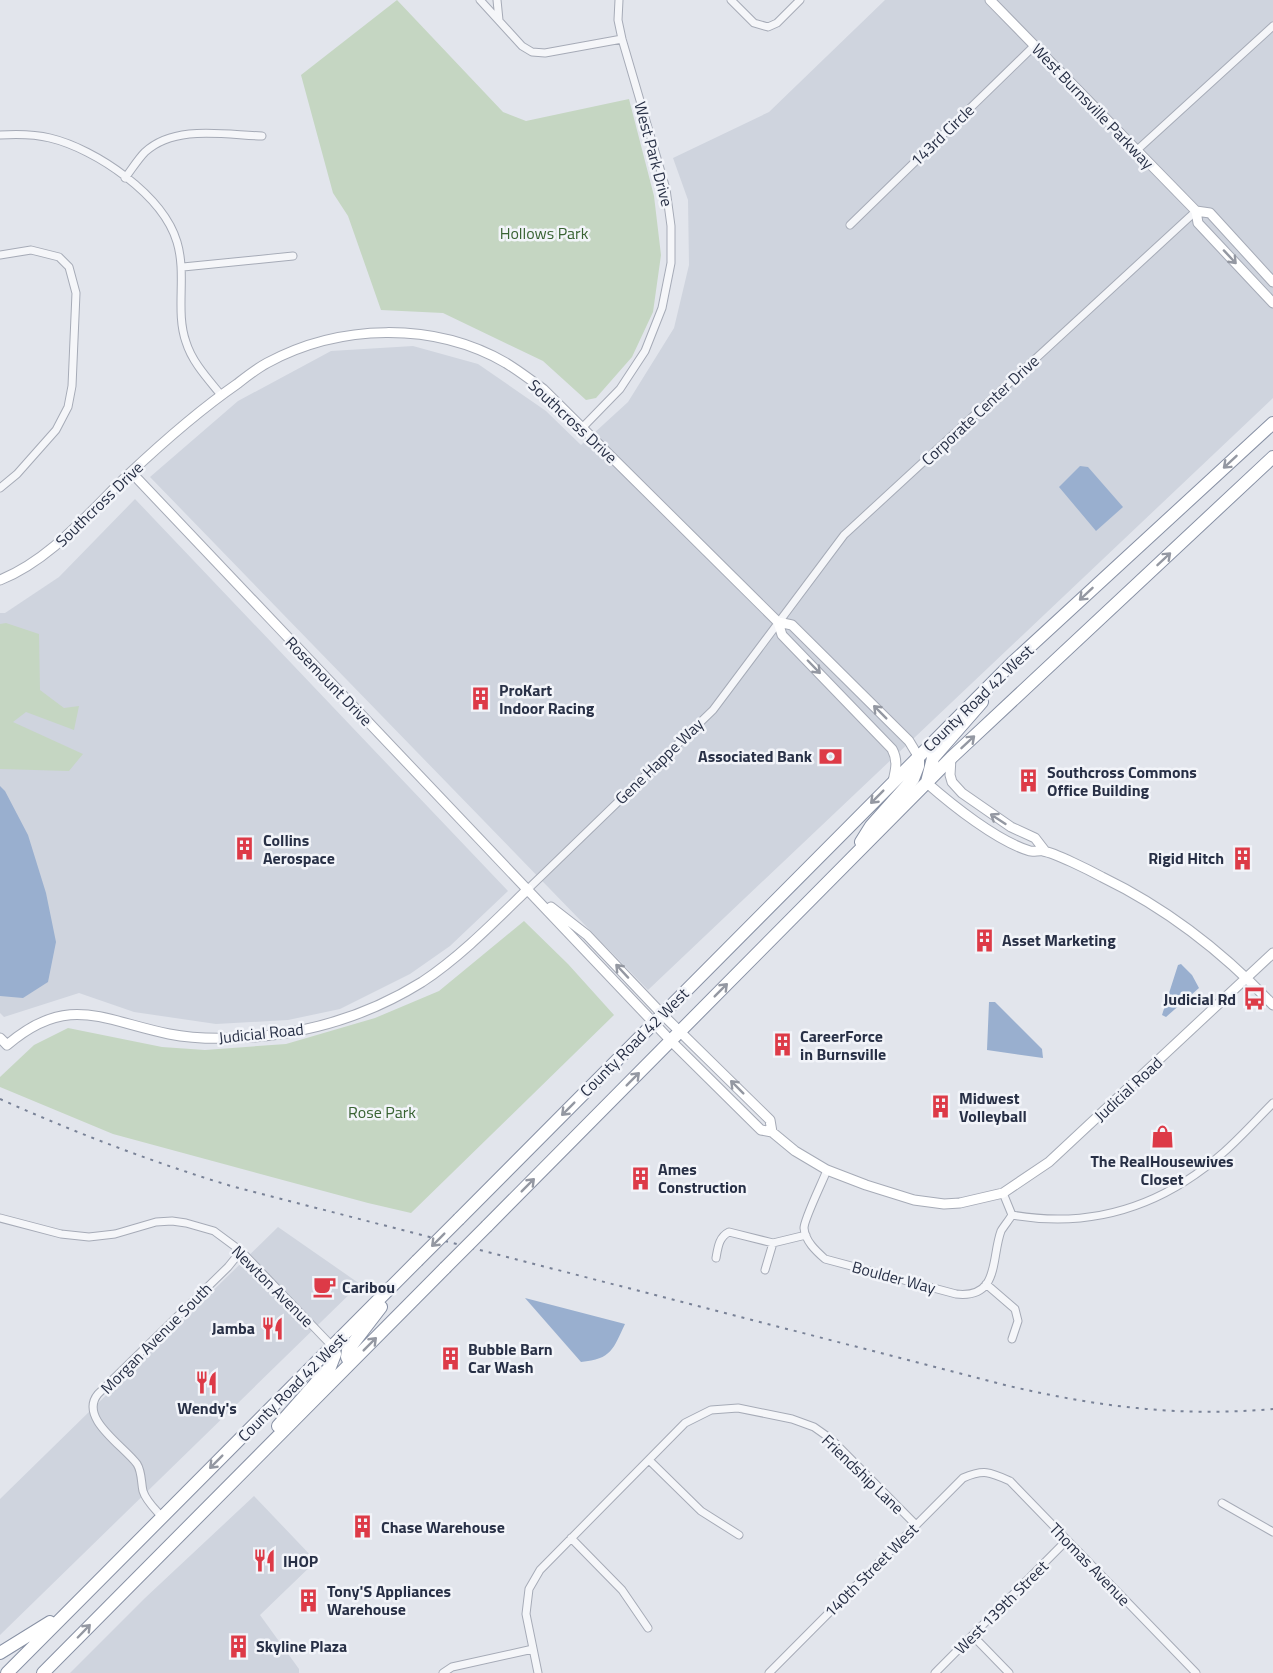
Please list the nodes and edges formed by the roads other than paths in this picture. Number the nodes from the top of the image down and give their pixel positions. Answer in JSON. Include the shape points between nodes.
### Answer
{"nodes":[{"id":1,"x":480,"y":0,"type":"edge"},
{"id":2,"x":497,"y":0,"type":"edge"},
{"id":3,"x":619,"y":0,"type":"edge"},
{"id":4,"x":731,"y":0,"type":"edge"},
{"id":5,"x":800,"y":0,"type":"edge"},
{"id":6,"x":990,"y":0,"type":"edge"},
{"id":7,"x":499,"y":20,"type":"junction"},
{"id":8,"x":1273,"y":26,"type":"edge"},
{"id":9,"x":622,"y":39,"type":"junction"},
{"id":10,"x":1034,"y":46,"type":"junction"},
{"id":11,"x":0,"y":135,"type":"edge"},
{"id":12,"x":262,"y":136,"type":"dead end"},
{"id":13,"x":1137,"y":151,"type":"junction"},
{"id":14,"x":125,"y":177,"type":"junction"},
{"id":15,"x":1196,"y":211,"type":"junction"},
{"id":16,"x":850,"y":225,"type":"dead end"},
{"id":17,"x":0,"y":255,"type":"edge"},
{"id":18,"x":293,"y":256,"type":"dead end"},
{"id":19,"x":183,"y":267,"type":"junction"},
{"id":20,"x":1273,"y":282,"type":"edge"},
{"id":21,"x":1273,"y":303,"type":"edge"},
{"id":22,"x":221,"y":395,"type":"junction"},
{"id":23,"x":1273,"y":423,"type":"edge"},
{"id":24,"x":582,"y":428,"type":"junction"},
{"id":25,"x":1273,"y":457,"type":"edge"},
{"id":26,"x":130,"y":472,"type":"junction"},
{"id":27,"x":0,"y":488,"type":"edge"},
{"id":28,"x":0,"y":580,"type":"edge"},
{"id":29,"x":778,"y":622,"type":"junction"},
{"id":30,"x":1012,"y":663,"type":"junction"},
{"id":31,"x":918,"y":756,"type":"junction"},
{"id":32,"x":951,"y":758,"type":"junction"},
{"id":33,"x":893,"y":781,"type":"junction"},
{"id":34,"x":927,"y":783,"type":"junction"},
{"id":35,"x":1045,"y":851,"type":"junction"},
{"id":36,"x":849,"y":861,"type":"junction"},
{"id":37,"x":528,"y":889,"type":"junction"},
{"id":38,"x":1273,"y":953,"type":"edge"},
{"id":39,"x":1246,"y":977,"type":"junction"},
{"id":40,"x":1273,"y":1005,"type":"edge"},
{"id":41,"x":658,"y":1018,"type":"junction"},
{"id":42,"x":680,"y":1032,"type":"junction"},
{"id":43,"x":671,"y":1041,"type":"junction"},
{"id":44,"x":2,"y":1044,"type":"edge"},
{"id":45,"x":1273,"y":1103,"type":"edge"},
{"id":46,"x":772,"y":1132,"type":"junction"},
{"id":47,"x":827,"y":1170,"type":"junction"},
{"id":48,"x":1004,"y":1193,"type":"junction"},
{"id":49,"x":1012,"y":1215,"type":"junction"},
{"id":50,"x":0,"y":1218,"type":"edge"},
{"id":51,"x":806,"y":1234,"type":"junction"},
{"id":52,"x":773,"y":1243,"type":"junction"},
{"id":53,"x":241,"y":1251,"type":"junction"},
{"id":54,"x":716,"y":1258,"type":"dead end"},
{"id":55,"x":417,"y":1261,"type":"junction"},
{"id":56,"x":765,"y":1269,"type":"dead end"},
{"id":57,"x":986,"y":1284,"type":"junction"},
{"id":58,"x":1012,"y":1339,"type":"dead end"},
{"id":59,"x":332,"y":1346,"type":"junction"},
{"id":60,"x":350,"y":1363,"type":"junction"},
{"id":61,"x":649,"y":1460,"type":"junction"},
{"id":62,"x":976,"y":1472,"type":"joint"},
{"id":63,"x":232,"y":1482,"type":"junction"},
{"id":64,"x":1222,"y":1503,"type":"dead end"},
{"id":65,"x":162,"y":1517,"type":"junction"},
{"id":66,"x":915,"y":1526,"type":"junction"},
{"id":67,"x":1273,"y":1532,"type":"edge"},
{"id":68,"x":739,"y":1536,"type":"dead end"},
{"id":69,"x":571,"y":1538,"type":"junction"},
{"id":70,"x":1067,"y":1540,"type":"junction"},
{"id":71,"x":75,"y":1604,"type":"junction"},
{"id":72,"x":648,"y":1628,"type":"dead end"},
{"id":73,"x":973,"y":1636,"type":"junction"},
{"id":74,"x":533,"y":1649,"type":"junction"},
{"id":75,"x":0,"y":1653,"type":"edge"},
{"id":76,"x":45,"y":1672,"type":"edge"},
{"id":77,"x":7,"y":1673,"type":"edge"},
{"id":78,"x":443,"y":1673,"type":"edge"},
{"id":79,"x":538,"y":1673,"type":"edge"},
{"id":80,"x":769,"y":1673,"type":"edge"},
{"id":81,"x":935,"y":1673,"type":"edge"},
{"id":82,"x":1009,"y":1673,"type":"edge"},
{"id":83,"x":1196,"y":1673,"type":"edge"}],
"edges":[{"from":1,"to":7,"type":"street"},
{"from":2,"to":7,"type":"street"},
{"from":3,"to":9,"type":"street","name":"West Park Drive"},
{"from":4,"to":5,"type":"street","via":[[754,23],[768,27]]},
{"from":6,"to":10,"type":"street","name":"West Burnsville Parkway"},
{"from":7,"to":9,"type":"street","via":[[532,52]]},
{"from":8,"to":13,"type":"street"},
{"from":9,"to":24,"type":"street","name":"West Park Drive","via":[[666,189],[671,263],[662,308],[645,351],[620,389]]},
{"from":10,"to":13,"type":"street","name":"West Burnsville Parkway"},
{"from":10,"to":16,"type":"street","name":"143rd Circle"},
{"from":11,"to":14,"type":"street","via":[[50,138],[88,152]]},
{"from":12,"to":14,"type":"street","via":[[171,137],[146,151]]},
{"from":13,"to":15,"type":"street","name":"West Burnsville Parkway"},
{"from":14,"to":19,"type":"street","via":[[165,216],[177,240]]},
{"from":15,"to":20,"type":"street","name":"West Burnsville Parkway","via":[[1210,213]]},
{"from":15,"to":21,"type":"street","name":"West Burnsville Parkway","one_way":true,"via":[[1198,223]]},
{"from":15,"to":29,"type":"street","name":"Corporate Center Drive","via":[[844,535]]},
{"from":17,"to":27,"type":"street","via":[[31,249],[59,257],[69,267],[76,293],[68,407],[56,430]]},
{"from":18,"to":19,"type":"street"},
{"from":19,"to":22,"type":"street","via":[[185,341],[194,360]]},
{"from":22,"to":24,"type":"street","name":"Southcross Drive","via":[[266,364],[308,345],[357,333],[408,333],[458,342],[505,362],[543,389]]},
{"from":22,"to":26,"type":"street","name":"Southcross Drive"},
{"from":23,"to":30,"type":"highway","name":"County Road 42 West","one_way":true},
{"from":24,"to":29,"type":"street","name":"Southcross Drive"},
{"from":32,"to":25,"type":"highway","name":"County Road 42 West","one_way":true},
{"from":26,"to":28,"type":"street","name":"Southcross Drive","via":[[52,549]]},
{"from":26,"to":37,"type":"street","name":"Rosemount Drive"},
{"from":31,"to":29,"type":"street","name":"Southcross Drive","one_way":true,"via":[[909,741],[792,625]]},
{"from":29,"to":33,"type":"street","name":"Southcross Drive","one_way":true,"via":[[782,635],[892,749],[897,766]]},
{"from":29,"to":37,"type":"street","name":"Gene Happe Way","via":[[713,710]]},
{"from":30,"to":31,"type":"highway","name":"County Road 42 West"},
{"from":30,"to":34,"type":"highway","via":[[933,758]]},
{"from":31,"to":33,"type":"highway","name":"County Road 42 West"},
{"from":31,"to":36,"type":"highway","via":[[913,779],[871,826]]},
{"from":32,"to":34,"type":"highway","name":"County Road 42 West"},
{"from":35,"to":32,"type":"street","one_way":true,"via":[[1035,838],[962,793],[952,782]]},
{"from":33,"to":41,"type":"highway","name":"County Road 42 West","one_way":true},
{"from":34,"to":35,"type":"street","via":[[985,828],[1031,851]]},
{"from":34,"to":36,"type":"highway","name":"County Road 42 West"},
{"from":35,"to":39,"type":"street","via":[[1144,900],[1200,938]]},
{"from":42,"to":36,"type":"highway","name":"County Road 42 West","one_way":true},
{"from":37,"to":41,"type":"street","name":"Rosemount Drive"},
{"from":37,"to":44,"type":"street","name":"Judicial Road","via":[[471,944],[421,982],[380,1004],[314,1027],[262,1036],[210,1038],[170,1034],[76,1013],[51,1018]]},
{"from":38,"to":39,"type":"street","name":"Judicial Road"},
{"from":39,"to":40,"type":"street"},
{"from":39,"to":48,"type":"street","name":"Judicial Road","via":[[1049,1162]]},
{"from":41,"to":42,"type":"street","name":"Judicial Road"},
{"from":41,"to":43,"type":"street","name":"Judicial Road"},
{"from":41,"to":55,"type":"highway","name":"County Road 42 West","one_way":true,"bridge":true},
{"from":42,"to":43,"type":"highway","name":"County Road 42 West"},
{"from":46,"to":42,"type":"street","name":"Judicial Road","one_way":true,"via":[[770,1120]]},
{"from":43,"to":46,"type":"street","name":"Judicial Road","via":[[761,1130]]},
{"from":60,"to":43,"type":"highway","name":"County Road 42 West","one_way":true,"bridge":true},
{"from":45,"to":49,"type":"street","via":[[1224,1152],[1178,1186],[1147,1202],[1079,1219],[1040,1220]]},
{"from":46,"to":47,"type":"street","name":"Judicial Road"},
{"from":47,"to":48,"type":"street","name":"Judicial Road","via":[[876,1189],[930,1203],[960,1203]]},
{"from":47,"to":51,"type":"street","via":[[804,1227]]},
{"from":48,"to":49,"type":"street"},
{"from":49,"to":57,"type":"street","via":[[1001,1231],[997,1258]]},
{"from":50,"to":53,"type":"street","name":"Newton Avenue","via":[[89,1237],[156,1222],[186,1223],[214,1231]]},
{"from":51,"to":52,"type":"street"},
{"from":51,"to":57,"type":"street","name":"Boulder Way","via":[[808,1242],[825,1259],[956,1294],[980,1292]]},
{"from":52,"to":54,"type":"street","via":[[729,1232],[723,1235]]},
{"from":52,"to":56,"type":"street"},
{"from":53,"to":59,"type":"street","name":"Newton Avenue"},
{"from":53,"to":65,"type":"street","name":"Morgan Avenue South","via":[[93,1402],[96,1420],[138,1466],[146,1498]]},
{"from":55,"to":59,"type":"highway","name":"County Road 42 West"},
{"from":55,"to":60,"type":"highway","via":[[353,1342],[348,1350]]},
{"from":57,"to":58,"type":"street","via":[[1015,1309],[1018,1321]]},
{"from":59,"to":63,"type":"highway","via":[[335,1354],[330,1366]]},
{"from":59,"to":65,"type":"highway","name":"County Road 42 West","one_way":true},
{"from":60,"to":63,"type":"highway","name":"County Road 42 West"},
{"from":61,"to":66,"type":"street","name":"Friendship Lane","via":[[685,1423],[711,1410],[738,1408],[792,1419],[831,1439]]},
{"from":61,"to":68,"type":"street","via":[[701,1511]]},
{"from":61,"to":69,"type":"street","name":"Friendship Lane"},
{"from":62,"to":66,"type":"street","name":"140th Street West","via":[[963,1478]]},
{"from":62,"to":70,"type":"street","name":"Thomas Avenue","via":[[989,1472],[1010,1481]]},
{"from":76,"to":63,"type":"highway","name":"County Road 42 West","one_way":true},
{"from":64,"to":67,"type":"street"},
{"from":65,"to":71,"type":"highway","name":"County Road 42 West"},
{"from":66,"to":80,"type":"street","name":"140th Street West"},
{"from":69,"to":72,"type":"street","via":[[622,1590]]},
{"from":69,"to":74,"type":"street","name":"Friendship Lane","via":[[540,1570],[529,1589],[526,1614]]},
{"from":70,"to":73,"type":"street","name":"West 139th Street"},
{"from":70,"to":83,"type":"street","name":"Thomas Avenue"},
{"from":71,"to":75,"type":"highway"},
{"from":71,"to":77,"type":"highway","name":"County Road 42 West"},
{"from":73,"to":81,"type":"street","name":"West 139th Street"},
{"from":73,"to":82,"type":"street"},
{"from":74,"to":78,"type":"street","via":[[452,1667]]},
{"from":74,"to":79,"type":"street","name":"Friendship Lane"}]}
